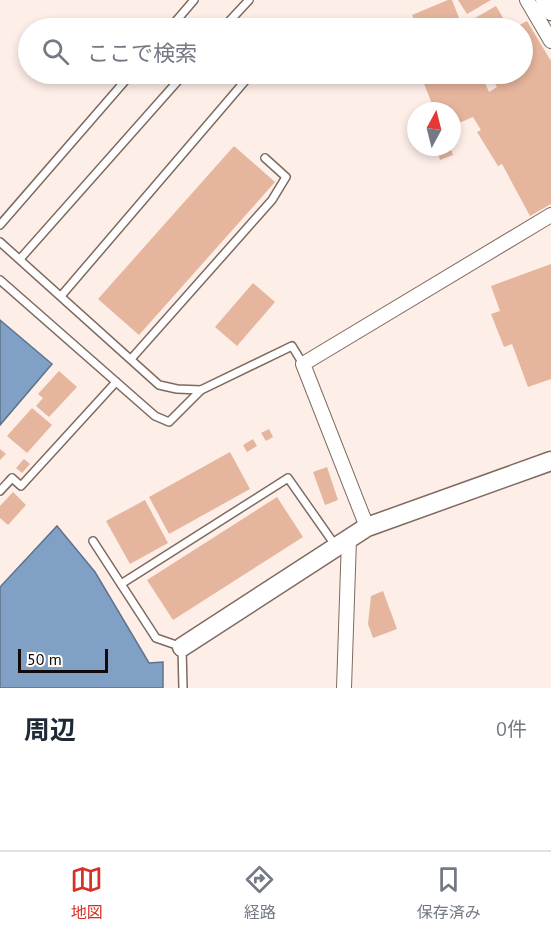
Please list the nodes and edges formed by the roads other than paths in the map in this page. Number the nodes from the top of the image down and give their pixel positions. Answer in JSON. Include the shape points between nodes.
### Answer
{"nodes":[{"id":1,"x":194,"y":0,"type":"edge"},
{"id":2,"x":249,"y":0,"type":"edge"},
{"id":3,"x":528,"y":0,"type":"edge"},
{"id":4,"x":544,"y":0,"type":"edge"},
{"id":5,"x":551,"y":11,"type":"edge"},
{"id":6,"x":179,"y":18,"type":"edge"},
{"id":7,"x":233,"y":18,"type":"edge"},
{"id":8,"x":551,"y":41,"type":"edge"},
{"id":9,"x":122,"y":84,"type":"edge"},
{"id":10,"x":175,"y":84,"type":"edge"},
{"id":11,"x":242,"y":84,"type":"edge"},
{"id":12,"x":265,"y":158,"type":"dead end"},
{"id":13,"x":551,"y":215,"type":"edge"},
{"id":14,"x":0,"y":225,"type":"edge"},
{"id":15,"x":0,"y":242,"type":"edge"},
{"id":16,"x":20,"y":259,"type":"junction"},
{"id":17,"x":0,"y":280,"type":"edge"},
{"id":18,"x":61,"y":296,"type":"junction"},
{"id":19,"x":131,"y":359,"type":"junction"},
{"id":20,"x":303,"y":364,"type":"junction"},
{"id":21,"x":117,"y":382,"type":"junction"},
{"id":22,"x":201,"y":390,"type":"junction"},
{"id":23,"x":551,"y":461,"type":"edge"},
{"id":24,"x":0,"y":490,"type":"edge"},
{"id":25,"x":367,"y":527,"type":"junction"},
{"id":26,"x":93,"y":541,"type":"dead end"},
{"id":27,"x":343,"y":543,"type":"junction"},
{"id":28,"x":122,"y":584,"type":"junction"},
{"id":29,"x":182,"y":647,"type":"junction"},
{"id":30,"x":183,"y":688,"type":"edge"},
{"id":31,"x":344,"y":688,"type":"edge"}],
"edges":[{"from":1,"to":6,"type":"lane"},
{"from":2,"to":7,"type":"lane"},
{"from":3,"to":8,"type":"street"},
{"from":4,"to":5,"type":"street"},
{"from":9,"to":14,"type":"lane"},
{"from":10,"to":16,"type":"lane"},
{"from":11,"to":18,"type":"lane"},
{"from":12,"to":19,"type":"lane","via":[[286,177],[272,200]]},
{"from":13,"to":20,"type":"street"},
{"from":15,"to":16,"type":"lane"},
{"from":16,"to":18,"type":"lane"},
{"from":17,"to":21,"type":"lane"},
{"from":18,"to":19,"type":"lane"},
{"from":19,"to":22,"type":"lane","via":[[159,384]]},
{"from":20,"to":22,"type":"lane","via":[[292,345]]},
{"from":20,"to":25,"type":"street"},
{"from":21,"to":22,"type":"lane","via":[[155,416],[170,422]]},
{"from":21,"to":24,"type":"lane","via":[[21,486],[12,478]]},
{"from":23,"to":25,"type":"street"},
{"from":25,"to":27,"type":"street"},
{"from":26,"to":28,"type":"lane"},
{"from":27,"to":28,"type":"lane","via":[[288,478]]},
{"from":27,"to":29,"type":"street"},
{"from":27,"to":31,"type":"street"},
{"from":28,"to":29,"type":"lane","via":[[156,638]]},
{"from":29,"to":30,"type":"lane"}]}
